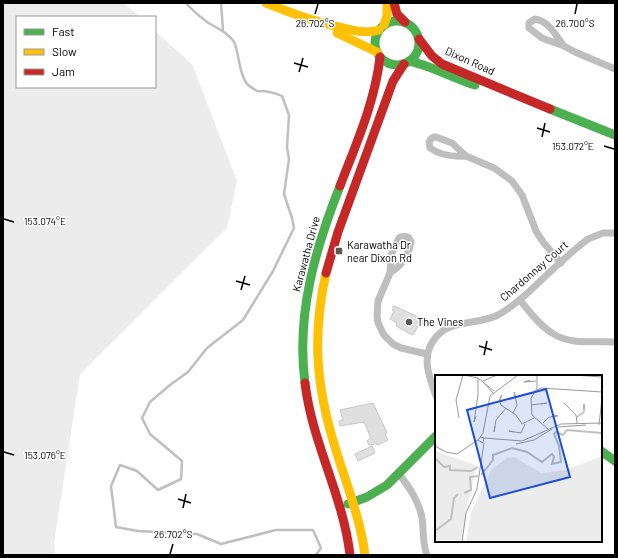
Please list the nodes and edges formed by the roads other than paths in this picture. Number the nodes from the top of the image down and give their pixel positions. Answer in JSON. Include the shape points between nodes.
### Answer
{"nodes":[{"id":1,"x":266,"y":3,"type":"edge"},
{"id":2,"x":387,"y":3,"type":"edge"},
{"id":3,"x":394,"y":3,"type":"edge"},
{"id":4,"x":316,"y":22,"type":"junction"},
{"id":5,"x":405,"y":22,"type":"junction"},
{"id":6,"x":381,"y":27,"type":"junction"},
{"id":7,"x":419,"y":39,"type":"junction"},
{"id":8,"x":564,"y":46,"type":"junction"},
{"id":9,"x":379,"y":55,"type":"junction"},
{"id":10,"x":407,"y":62,"type":"junction"},
{"id":11,"x":615,"y":69,"type":"edge"},
{"id":12,"x":518,"y":97,"type":"junction"},
{"id":13,"x":615,"y":135,"type":"edge"},
{"id":14,"x":466,"y":156,"type":"junction"},
{"id":15,"x":615,"y":233,"type":"edge"},
{"id":16,"x":561,"y":263,"type":"junction"},
{"id":17,"x":390,"y":273,"type":"junction"},
{"id":18,"x":520,"y":300,"type":"junction"},
{"id":19,"x":615,"y":342,"type":"edge"},
{"id":20,"x":427,"y":354,"type":"junction"},
{"id":21,"x":435,"y":393,"type":"edge"},
{"id":22,"x":435,"y":437,"type":"edge"},
{"id":23,"x":602,"y":451,"type":"edge"},
{"id":24,"x":615,"y":461,"type":"edge"},
{"id":25,"x":399,"y":474,"type":"junction"},
{"id":26,"x":354,"y":502,"type":"junction"},
{"id":27,"x":340,"y":506,"type":"junction"},
{"id":28,"x":424,"y":547,"type":"junction"},
{"id":29,"x":350,"y":555,"type":"edge"},
{"id":30,"x":364,"y":555,"type":"edge"},
{"id":31,"x":420,"y":555,"type":"edge"},
{"id":32,"x":427,"y":555,"type":"edge"}],
"edges":[{"from":1,"to":4,"type":"main road"},
{"from":2,"to":6,"type":"main road","via":[[387,16]]},
{"from":3,"to":5,"type":"main road","via":[[397,14]]},
{"from":4,"to":6,"type":"main road","via":[[350,32],[371,32]]},
{"from":4,"to":9,"type":"main road","via":[[323,28],[356,41]]},
{"from":5,"to":6,"type":"main road","via":[[393,20]]},
{"from":5,"to":7,"type":"main road","via":[[413,26]]},
{"from":6,"to":9,"type":"main road","via":[[375,40]]},
{"from":7,"to":10,"type":"main road","via":[[417,53]]},
{"from":7,"to":12,"type":"main road","name":"Dixon Road","via":[[442,64]]},
{"from":8,"to":8,"type":"street","via":[[542,38],[529,28],[529,23],[535,19],[541,20],[553,30]]},
{"from":8,"to":11,"type":"street"},
{"from":9,"to":10,"type":"main road","via":[[396,65]]},
{"from":9,"to":27,"type":"main road","name":"Karawatha Drive","via":[[378,78],[308,283],[303,318],[303,360],[308,404],[316,438]]},
{"from":10,"to":12,"type":"main road","name":"Dixon Road","via":[[419,62],[456,79]]},
{"from":10,"to":26,"type":"main road","via":[[392,81],[330,253],[320,305],[317,339],[320,384],[335,447]]},
{"from":12,"to":13,"type":"main road","name":"Dixon Road"},
{"from":14,"to":14,"type":"street","via":[[448,156],[430,148],[429,141],[433,137],[439,137],[452,143]]},
{"from":14,"to":16,"type":"street","via":[[494,168],[512,181],[522,195],[536,231]]},
{"from":15,"to":16,"type":"street","name":"Chardonnay Court","via":[[603,233],[588,239]]},
{"from":16,"to":18,"type":"street","name":"Chardonnay Court"},
{"from":17,"to":17,"type":"street","via":[[391,256],[398,240],[401,237],[409,238],[411,242],[406,256],[396,270]]},
{"from":17,"to":20,"type":"street","via":[[376,308],[381,330],[388,339],[401,348]]},
{"from":18,"to":19,"type":"street","via":[[546,329],[558,337],[571,341]]},
{"from":18,"to":20,"type":"street","name":"Chardonnay Court","via":[[504,312],[488,319],[446,328],[433,340]]},
{"from":20,"to":21,"type":"street","via":[[428,373]]},
{"from":22,"to":25,"type":"main road"},
{"from":23,"to":24,"type":"main road"},
{"from":25,"to":26,"type":"main road","via":[[374,494]]},
{"from":25,"to":28,"type":"street","via":[[413,493],[418,505],[422,518]]},
{"from":26,"to":27,"type":"main road"},
{"from":26,"to":30,"type":"main road"},
{"from":27,"to":29,"type":"main road","name":"Karawatha Drive"},
{"from":28,"to":31,"type":"street"},
{"from":28,"to":32,"type":"street"}]}
